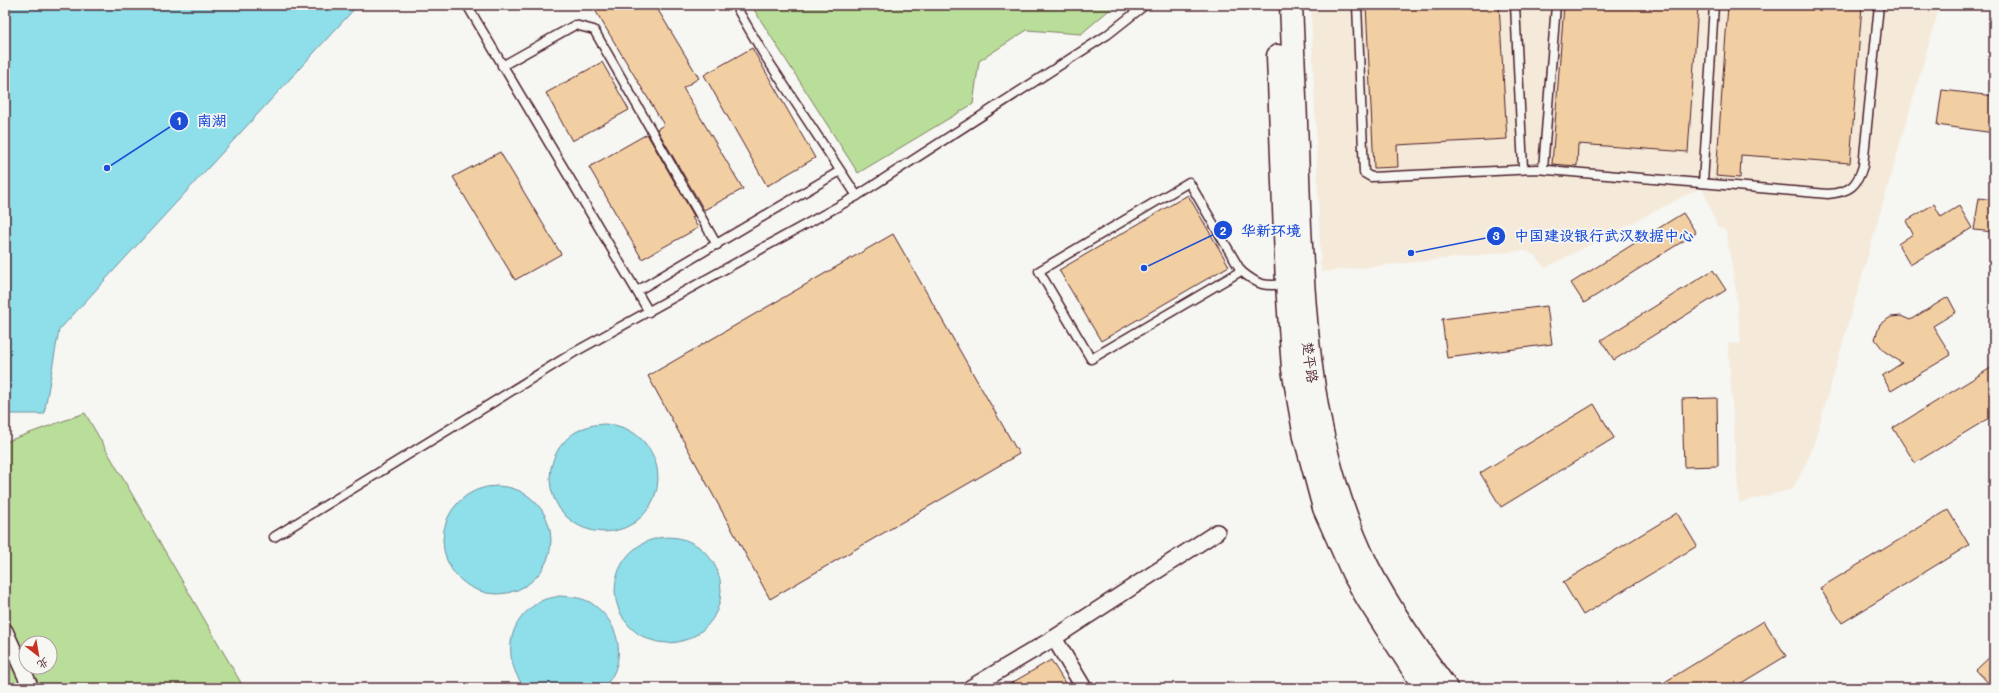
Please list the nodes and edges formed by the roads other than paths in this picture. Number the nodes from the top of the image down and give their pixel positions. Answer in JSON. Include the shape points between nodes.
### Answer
{"nodes":[{"id":1,"x":467,"y":5,"type":"edge"},
{"id":2,"x":735,"y":5,"type":"edge"},
{"id":3,"x":1145,"y":5,"type":"edge"},
{"id":4,"x":1276,"y":5,"type":"edge"},
{"id":5,"x":1291,"y":5,"type":"edge"},
{"id":6,"x":1357,"y":5,"type":"edge"},
{"id":7,"x":1515,"y":5,"type":"edge"},
{"id":8,"x":1556,"y":5,"type":"edge"},
{"id":9,"x":1714,"y":5,"type":"edge"},
{"id":10,"x":1879,"y":5,"type":"edge"},
{"id":11,"x":502,"y":66,"type":"junction"},
{"id":12,"x":1523,"y":168,"type":"junction"},
{"id":13,"x":1543,"y":169,"type":"junction"},
{"id":14,"x":840,"y":171,"type":"junction"},
{"id":15,"x":1703,"y":183,"type":"junction"},
{"id":16,"x":857,"y":196,"type":"junction"},
{"id":17,"x":717,"y":245,"type":"junction"},
{"id":18,"x":1241,"y":271,"type":"junction"},
{"id":19,"x":1287,"y":284,"type":"junction"},
{"id":20,"x":637,"y":291,"type":"junction"},
{"id":21,"x":649,"y":312,"type":"junction"},
{"id":22,"x":1217,"y":532,"type":"dead end"},
{"id":23,"x":274,"y":537,"type":"dead end"},
{"id":24,"x":5,"y":631,"type":"edge"},
{"id":25,"x":1054,"y":638,"type":"junction"},
{"id":26,"x":31,"y":688,"type":"edge"},
{"id":27,"x":970,"y":688,"type":"edge"},
{"id":28,"x":1084,"y":688,"type":"edge"},
{"id":29,"x":1425,"y":688,"type":"edge"},
{"id":30,"x":1446,"y":688,"type":"edge"}],
"edges":[{"from":1,"to":11,"type":"lane"},
{"from":2,"to":14,"type":"lane"},
{"from":3,"to":16,"type":"lane","via":[[1107,35]]},
{"from":4,"to":19,"type":"main road","name":"楚平路"},
{"from":5,"to":30,"type":"main road","name":"楚平路","via":[[1302,281],[1320,431],[1340,500],[1367,565],[1400,622]]},
{"from":6,"to":12,"type":"lane","via":[[1364,173],[1371,178]]},
{"from":7,"to":12,"type":"lane"},
{"from":8,"to":13,"type":"lane"},
{"from":9,"to":15,"type":"lane"},
{"from":10,"to":15,"type":"lane","via":[[1863,166],[1855,185],[1842,192],[1828,194]]},
{"from":11,"to":17,"type":"lane","via":[[575,25],[594,30]]},
{"from":11,"to":20,"type":"lane"},
{"from":12,"to":13,"type":"lane"},
{"from":13,"to":15,"type":"lane"},
{"from":14,"to":16,"type":"lane"},
{"from":14,"to":17,"type":"lane"},
{"from":16,"to":21,"type":"lane"},
{"from":17,"to":20,"type":"lane"},
{"from":18,"to":18,"type":"lane","via":[[1189,182],[1039,270],[1091,359]]},
{"from":18,"to":19,"type":"lane","via":[[1262,285]]},
{"from":19,"to":29,"type":"main road","name":"楚平路","via":[[1293,369],[1305,437],[1324,508],[1367,598]]},
{"from":20,"to":21,"type":"lane"},
{"from":21,"to":23,"type":"lane","via":[[573,354]]},
{"from":22,"to":25,"type":"street"},
{"from":24,"to":26,"type":"street"},
{"from":25,"to":27,"type":"street"},
{"from":25,"to":28,"type":"street"}]}
